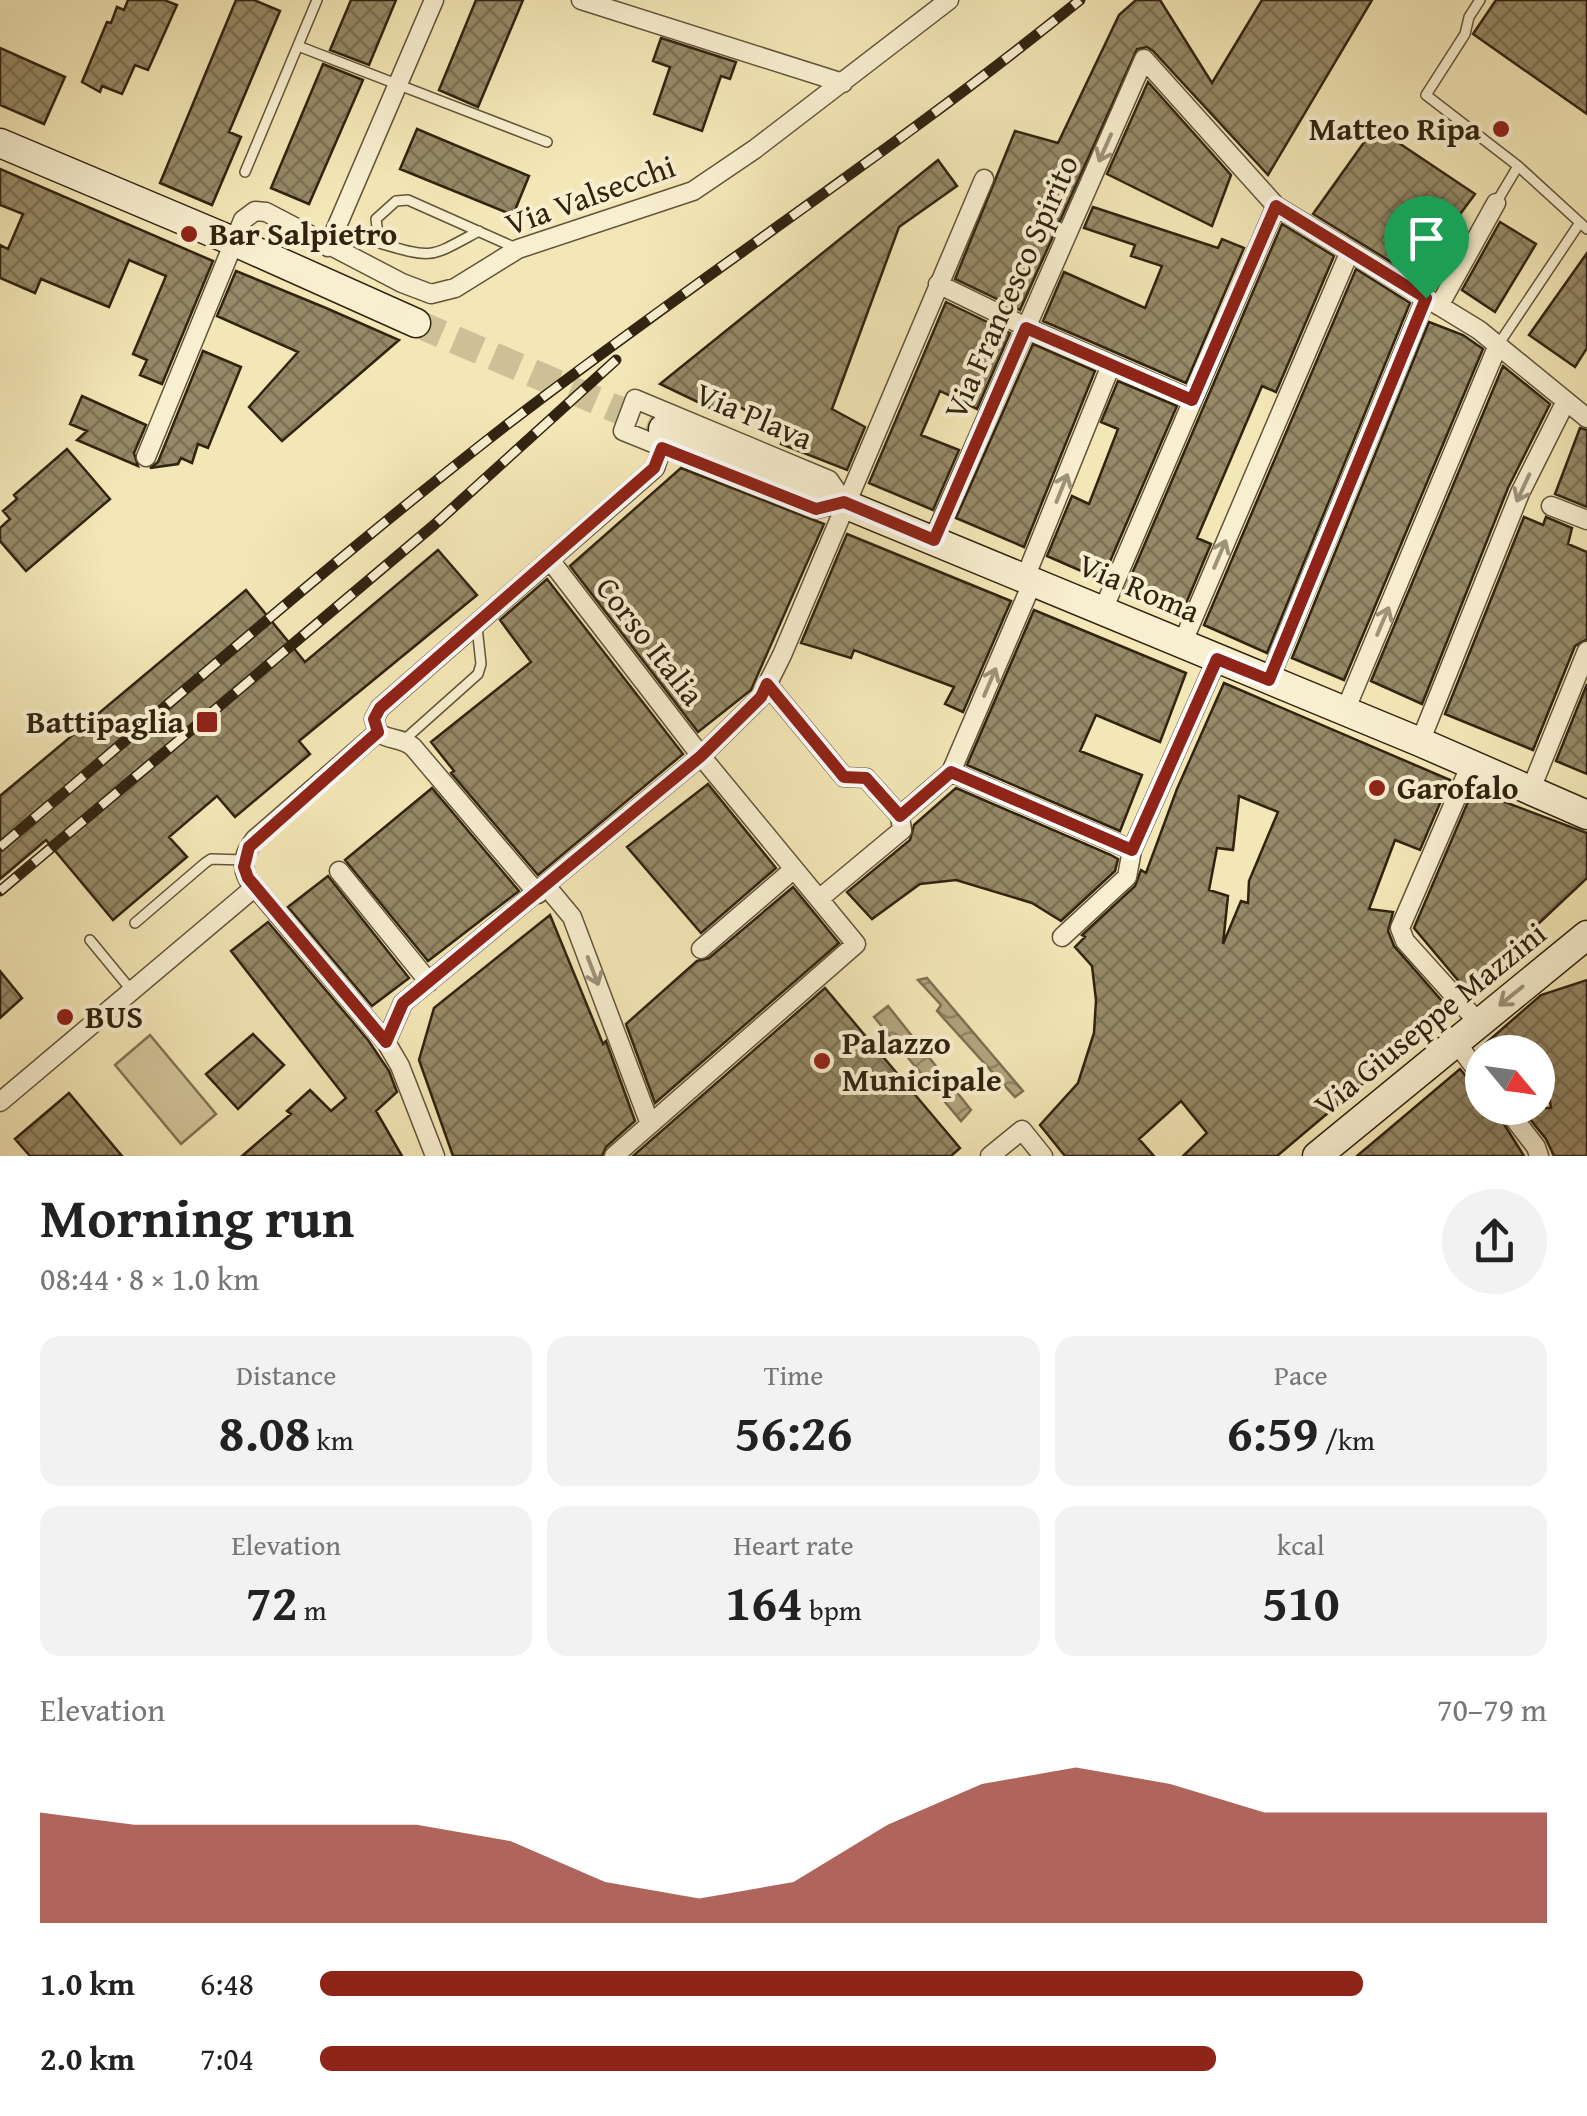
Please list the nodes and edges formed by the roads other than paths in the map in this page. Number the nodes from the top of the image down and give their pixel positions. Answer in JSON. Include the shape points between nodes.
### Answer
{"nodes":[{"id":1,"x":317,"y":0,"type":"edge"},
{"id":2,"x":434,"y":0,"type":"edge"},
{"id":3,"x":581,"y":0,"type":"edge"},
{"id":4,"x":950,"y":0,"type":"edge"},
{"id":5,"x":1480,"y":0,"type":"edge"},
{"id":6,"x":298,"y":46,"type":"junction"},
{"id":7,"x":843,"y":83,"type":"junction"},
{"id":8,"x":398,"y":84,"type":"junction"},
{"id":9,"x":547,"y":142,"type":"dead end"},
{"id":10,"x":0,"y":143,"type":"edge"},
{"id":11,"x":1518,"y":166,"type":"junction"},
{"id":12,"x":245,"y":172,"type":"dead end"},
{"id":13,"x":984,"y":179,"type":"dead end"},
{"id":14,"x":1496,"y":203,"type":"joint"},
{"id":15,"x":1276,"y":206,"type":"junction"},
{"id":16,"x":1583,"y":226,"type":"edge"},
{"id":17,"x":479,"y":231,"type":"junction"},
{"id":18,"x":235,"y":242,"type":"junction"},
{"id":19,"x":328,"y":246,"type":"junction"},
{"id":20,"x":518,"y":249,"type":"junction"},
{"id":21,"x":1350,"y":251,"type":"junction"},
{"id":22,"x":938,"y":284,"type":"junction"},
{"id":23,"x":1432,"y":302,"type":"junction"},
{"id":24,"x":416,"y":324,"type":"tunnel mouth"},
{"id":25,"x":1026,"y":328,"type":"junction"},
{"id":26,"x":1498,"y":346,"type":"junction"},
{"id":27,"x":1112,"y":365,"type":"junction"},
{"id":28,"x":1192,"y":400,"type":"junction"},
{"id":29,"x":1566,"y":401,"type":"junction"},
{"id":30,"x":1587,"y":418,"type":"edge"},
{"id":31,"x":663,"y":439,"type":"junction"},
{"id":32,"x":146,"y":458,"type":"dead end"},
{"id":33,"x":844,"y":502,"type":"junction"},
{"id":34,"x":1551,"y":506,"type":"dead end"},
{"id":35,"x":1587,"y":520,"type":"edge"},
{"id":36,"x":934,"y":540,"type":"junction"},
{"id":37,"x":550,"y":560,"type":"junction"},
{"id":38,"x":1029,"y":580,"type":"junction"},
{"id":39,"x":1102,"y":610,"type":"junction"},
{"id":40,"x":476,"y":624,"type":"junction"},
{"id":41,"x":1182,"y":644,"type":"junction"},
{"id":42,"x":1587,"y":650,"type":"edge"},
{"id":43,"x":1217,"y":659,"type":"junction"},
{"id":44,"x":1269,"y":680,"type":"junction"},
{"id":45,"x":767,"y":684,"type":"junction"},
{"id":46,"x":1346,"y":712,"type":"junction"},
{"id":47,"x":378,"y":732,"type":"junction"},
{"id":48,"x":404,"y":740,"type":"junction"},
{"id":49,"x":1420,"y":742,"type":"junction"},
{"id":50,"x":701,"y":756,"type":"junction"},
{"id":51,"x":1471,"y":764,"type":"junction"},
{"id":52,"x":951,"y":772,"type":"junction"},
{"id":53,"x":1531,"y":788,"type":"junction"},
{"id":54,"x":1587,"y":815,"type":"edge"},
{"id":55,"x":900,"y":816,"type":"junction"},
{"id":56,"x":1132,"y":850,"type":"junction"},
{"id":57,"x":244,"y":860,"type":"junction"},
{"id":58,"x":794,"y":868,"type":"junction"},
{"id":59,"x":339,"y":871,"type":"dead end"},
{"id":60,"x":254,"y":887,"type":"junction"},
{"id":61,"x":542,"y":890,"type":"junction"},
{"id":62,"x":819,"y":899,"type":"junction"},
{"id":63,"x":136,"y":923,"type":"dead end"},
{"id":64,"x":1587,"y":936,"type":"edge"},
{"id":65,"x":1062,"y":937,"type":"dead end"},
{"id":66,"x":90,"y":940,"type":"dead end"},
{"id":67,"x":702,"y":948,"type":"dead end"},
{"id":68,"x":429,"y":982,"type":"junction"},
{"id":69,"x":132,"y":990,"type":"junction"},
{"id":70,"x":1478,"y":1022,"type":"junction"},
{"id":71,"x":1455,"y":1041,"type":"junction"},
{"id":72,"x":386,"y":1042,"type":"junction"},
{"id":73,"x":1465,"y":1054,"type":"edge"},
{"id":74,"x":0,"y":1102,"type":"edge"},
{"id":75,"x":650,"y":1124,"type":"junction"},
{"id":76,"x":1519,"y":1125,"type":"edge"},
{"id":77,"x":435,"y":1156,"type":"edge"},
{"id":78,"x":614,"y":1156,"type":"edge"},
{"id":79,"x":990,"y":1156,"type":"edge"},
{"id":80,"x":1043,"y":1156,"type":"edge"},
{"id":81,"x":1317,"y":1156,"type":"edge"},
{"id":82,"x":1539,"y":1156,"type":"edge"}],
"edges":[{"from":1,"to":6,"type":"lane"},
{"from":2,"to":8,"type":"street"},
{"from":3,"to":7,"type":"street"},
{"from":4,"to":7,"type":"street","name":"Via Valsecchi"},
{"from":5,"to":11,"type":"lane","via":[[1426,94]]},
{"from":6,"to":8,"type":"lane"},
{"from":6,"to":12,"type":"lane"},
{"from":7,"to":20,"type":"street","name":"Via Valsecchi","via":[[693,190]]},
{"from":8,"to":9,"type":"lane"},
{"from":8,"to":19,"type":"street"},
{"from":10,"to":18,"type":"main road"},
{"from":11,"to":14,"type":"lane"},
{"from":11,"to":16,"type":"lane"},
{"from":13,"to":22,"type":"street"},
{"from":14,"to":23,"type":"street"},
{"from":15,"to":21,"type":"street"},
{"from":15,"to":25,"type":"street","name":"Via Francesco Spirito","one_way":true,"via":[[1144,59]]},
{"from":15,"to":28,"type":"street"},
{"from":16,"to":26,"type":"lane"},
{"from":17,"to":17,"type":"lane","via":[[408,200],[396,201],[376,218],[380,243],[415,254],[434,256]]},
{"from":17,"to":20,"type":"lane"},
{"from":18,"to":19,"type":"street","name":"Via Valsecchi","via":[[243,220],[266,212]]},
{"from":18,"to":24,"type":"main road"},
{"from":18,"to":32,"type":"street"},
{"from":19,"to":20,"type":"street","name":"Via Valsecchi","via":[[431,294],[455,288]]},
{"from":21,"to":23,"type":"street"},
{"from":41,"to":21,"type":"street","one_way":true},
{"from":22,"to":25,"type":"street"},
{"from":22,"to":33,"type":"street"},
{"from":23,"to":26,"type":"street"},
{"from":23,"to":44,"type":"street"},
{"from":25,"to":27,"type":"street"},
{"from":25,"to":36,"type":"street","name":"Via Francesco Spirito"},
{"from":26,"to":29,"type":"street"},
{"from":46,"to":26,"type":"street","one_way":true},
{"from":27,"to":28,"type":"street"},
{"from":38,"to":27,"type":"street","one_way":true},
{"from":28,"to":39,"type":"street"},
{"from":29,"to":30,"type":"street"},
{"from":29,"to":49,"type":"street","one_way":true,"via":[[1522,488]]},
{"from":31,"to":33,"type":"main road","name":"Via Roma"},
{"from":31,"to":33,"type":"street","name":"Via Plava","via":[[623,431],[636,400],[829,480]]},
{"from":31,"to":37,"type":"street","name":"Via Plava","via":[[654,468]]},
{"from":33,"to":36,"type":"main road","name":"Via Roma"},
{"from":33,"to":45,"type":"street"},
{"from":34,"to":35,"type":"street"},
{"from":36,"to":38,"type":"main road","name":"Via Roma"},
{"from":37,"to":40,"type":"street","name":"Via Plava"},
{"from":37,"to":50,"type":"street","name":"Corso Italia"},
{"from":38,"to":39,"type":"main road","name":"Via Roma"},
{"from":52,"to":38,"type":"street","one_way":true},
{"from":39,"to":41,"type":"main road","name":"Via Roma"},
{"from":40,"to":47,"type":"street","name":"Via Plava","via":[[380,708],[374,719]]},
{"from":40,"to":48,"type":"lane","via":[[478,674]]},
{"from":41,"to":43,"type":"main road","name":"Via Roma"},
{"from":42,"to":53,"type":"street"},
{"from":43,"to":44,"type":"main road","name":"Via Roma"},
{"from":43,"to":56,"type":"street"},
{"from":44,"to":46,"type":"main road","name":"Via Roma"},
{"from":45,"to":50,"type":"street"},
{"from":45,"to":55,"type":"street","via":[[844,777],[866,778]]},
{"from":46,"to":49,"type":"main road","name":"Via Roma"},
{"from":47,"to":48,"type":"street"},
{"from":47,"to":57,"type":"street","via":[[255,840]]},
{"from":48,"to":61,"type":"street"},
{"from":49,"to":51,"type":"main road","name":"Via Roma"},
{"from":50,"to":58,"type":"street","name":"Corso Italia"},
{"from":50,"to":61,"type":"street"},
{"from":51,"to":53,"type":"main road","name":"Via Roma"},
{"from":51,"to":70,"type":"street","via":[[1400,928],[1405,942]]},
{"from":52,"to":55,"type":"street"},
{"from":52,"to":56,"type":"street"},
{"from":53,"to":54,"type":"main road","name":"Via Roma"},
{"from":55,"to":62,"type":"street","via":[[902,830]]},
{"from":56,"to":65,"type":"street","via":[[1127,877]]},
{"from":57,"to":60,"type":"street"},
{"from":57,"to":63,"type":"lane","via":[[211,859]]},
{"from":58,"to":62,"type":"street","name":"Corso Italia"},
{"from":58,"to":67,"type":"street"},
{"from":59,"to":68,"type":"street"},
{"from":60,"to":69,"type":"street"},
{"from":60,"to":72,"type":"street"},
{"from":61,"to":68,"type":"street"},
{"from":61,"to":75,"type":"street","one_way":true,"via":[[572,917]]},
{"from":62,"to":75,"type":"street","name":"Corso Italia","via":[[856,944]]},
{"from":64,"to":70,"type":"main road","name":"Via Giuseppe Mazzini","one_way":true},
{"from":66,"to":69,"type":"lane"},
{"from":68,"to":72,"type":"street","via":[[403,1003]]},
{"from":69,"to":74,"type":"street"},
{"from":70,"to":71,"type":"main road","name":"Via Giuseppe Mazzini"},
{"from":71,"to":73,"type":"street"},
{"from":71,"to":81,"type":"main road","name":"Via Giuseppe Mazzini"},
{"from":72,"to":77,"type":"street"},
{"from":75,"to":78,"type":"street"},
{"from":76,"to":82,"type":"street"},
{"from":79,"to":80,"type":"street","via":[[1022,1130]]}]}
